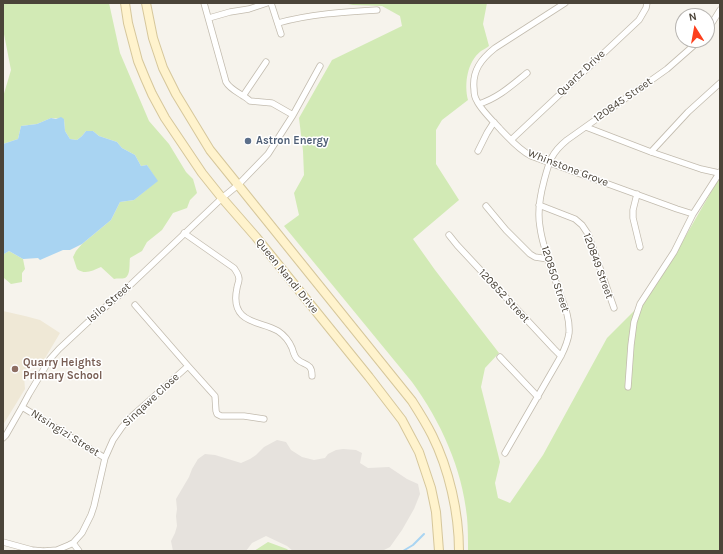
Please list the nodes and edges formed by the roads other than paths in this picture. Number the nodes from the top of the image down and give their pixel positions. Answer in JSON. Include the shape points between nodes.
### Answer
{"nodes":[{"id":1,"x":125,"y":3,"type":"edge"},
{"id":2,"x":146,"y":3,"type":"edge"},
{"id":3,"x":204,"y":3,"type":"edge"},
{"id":4,"x":267,"y":3,"type":"edge"},
{"id":5,"x":271,"y":3,"type":"edge"},
{"id":6,"x":565,"y":3,"type":"edge"},
{"id":7,"x":647,"y":3,"type":"edge"},
{"id":8,"x":259,"y":4,"type":"edge"},
{"id":9,"x":377,"y":10,"type":"dead end"},
{"id":10,"x":208,"y":18,"type":"junction"},
{"id":11,"x":278,"y":23,"type":"junction"},
{"id":12,"x":281,"y":34,"type":"dead end"},
{"id":13,"x":691,"y":48,"type":"edge"},
{"id":14,"x":266,"y":62,"type":"dead end"},
{"id":15,"x":320,"y":66,"type":"dead end"},
{"id":16,"x":527,"y":73,"type":"dead end"},
{"id":17,"x":720,"y":83,"type":"edge"},
{"id":18,"x":243,"y":96,"type":"junction"},
{"id":19,"x":479,"y":104,"type":"junction"},
{"id":20,"x":292,"y":115,"type":"junction"},
{"id":21,"x":494,"y":122,"type":"junction"},
{"id":22,"x":586,"y":127,"type":"junction"},
{"id":23,"x":511,"y":140,"type":"junction"},
{"id":24,"x":478,"y":151,"type":"dead end"},
{"id":25,"x":651,"y":152,"type":"junction"},
{"id":26,"x":549,"y":162,"type":"junction"},
{"id":27,"x":720,"y":172,"type":"edge"},
{"id":28,"x":238,"y":185,"type":"junction"},
{"id":29,"x":637,"y":194,"type":"junction"},
{"id":30,"x":222,"y":198,"type":"junction"},
{"id":31,"x":539,"y":205,"type":"junction"},
{"id":32,"x":486,"y":206,"type":"dead end"},
{"id":33,"x":693,"y":214,"type":"junction"},
{"id":34,"x":184,"y":234,"type":"junction"},
{"id":35,"x":449,"y":235,"type":"dead end"},
{"id":36,"x":640,"y":247,"type":"dead end"},
{"id":37,"x":548,"y":259,"type":"junction"},
{"id":38,"x":135,"y":305,"type":"dead end"},
{"id":39,"x":614,"y":308,"type":"dead end"},
{"id":40,"x":561,"y":356,"type":"junction"},
{"id":41,"x":500,"y":358,"type":"dead end"},
{"id":42,"x":188,"y":366,"type":"junction"},
{"id":43,"x":312,"y":376,"type":"dead end"},
{"id":44,"x":628,"y":387,"type":"dead end"},
{"id":45,"x":538,"y":397,"type":"junction"},
{"id":46,"x":22,"y":407,"type":"junction"},
{"id":47,"x":264,"y":419,"type":"dead end"},
{"id":48,"x":3,"y":438,"type":"edge"},
{"id":49,"x":506,"y":453,"type":"dead end"},
{"id":50,"x":106,"y":458,"type":"junction"},
{"id":51,"x":3,"y":542,"type":"edge"},
{"id":52,"x":73,"y":543,"type":"junction"},
{"id":53,"x":44,"y":551,"type":"edge"},
{"id":54,"x":79,"y":551,"type":"edge"},
{"id":55,"x":439,"y":551,"type":"edge"},
{"id":56,"x":459,"y":551,"type":"edge"}],
"edges":[{"from":1,"to":30,"type":"main road","name":"Queen Nandi Drive","via":[[132,40],[152,94],[202,173]]},
{"from":2,"to":28,"type":"main road","name":"Queen Nandi Drive","via":[[153,38],[163,68],[176,94],[210,150]]},
{"from":3,"to":10,"type":"street"},
{"from":4,"to":8,"type":"street"},
{"from":5,"to":11,"type":"street"},
{"from":6,"to":19,"type":"street","name":"Whinstone Grove","via":[[485,57],[477,68],[474,80],[474,93]]},
{"from":7,"to":23,"type":"street","name":"Quartz Drive","via":[[638,20]]},
{"from":8,"to":10,"type":"street","via":[[249,9]]},
{"from":9,"to":11,"type":"street","via":[[308,16]]},
{"from":10,"to":18,"type":"street","via":[[227,84]]},
{"from":11,"to":12,"type":"street"},
{"from":13,"to":22,"type":"street","name":"120845 Street","via":[[667,69]]},
{"from":14,"to":18,"type":"street"},
{"from":15,"to":20,"type":"street","name":"Isilo Street"},
{"from":16,"to":19,"type":"street","via":[[503,93]]},
{"from":17,"to":25,"type":"street","via":[[688,112]]},
{"from":18,"to":20,"type":"street","via":[[250,101],[272,102]]},
{"from":19,"to":21,"type":"street","name":"Whinstone Grove"},
{"from":20,"to":28,"type":"street","name":"Isilo Street","via":[[268,154]]},
{"from":21,"to":23,"type":"street","name":"Whinstone Grove"},
{"from":21,"to":24,"type":"street"},
{"from":22,"to":25,"type":"street"},
{"from":22,"to":26,"type":"street","name":"120845 Street","via":[[560,145]]},
{"from":23,"to":26,"type":"street","name":"Whinstone Grove","via":[[524,152]]},
{"from":25,"to":27,"type":"street","via":[[701,169]]},
{"from":26,"to":29,"type":"street","name":"Whinstone Grove"},
{"from":26,"to":31,"type":"street","name":"120850 Street"},
{"from":27,"to":33,"type":"street"},
{"from":28,"to":30,"type":"street","name":"Isilo Street"},
{"from":28,"to":56,"type":"main road","name":"Queen Nandi Drive","via":[[421,415],[442,458],[448,478],[454,501]]},
{"from":29,"to":33,"type":"street","name":"Whinstone Grove"},
{"from":29,"to":36,"type":"street","via":[[633,218]]},
{"from":30,"to":34,"type":"street","name":"Isilo Street"},
{"from":30,"to":55,"type":"main road","name":"Queen Nandi Drive","via":[[402,420],[419,452],[431,488]]},
{"from":31,"to":37,"type":"street","name":"120850 Street","via":[[538,216]]},
{"from":31,"to":39,"type":"street","name":"120849 Street","via":[[575,219],[582,225],[588,234]]},
{"from":32,"to":37,"type":"street","via":[[530,254]]},
{"from":33,"to":44,"type":"street","via":[[674,252],[640,304],[634,322]]},
{"from":34,"to":43,"type":"street","via":[[234,268],[239,279],[236,306],[240,313],[245,318],[285,336],[298,360],[310,367]]},
{"from":34,"to":46,"type":"street","name":"Isilo Street","via":[[50,358]]},
{"from":35,"to":40,"type":"street","name":"120852 Street"},
{"from":37,"to":40,"type":"street","name":"120850 Street","via":[[569,322],[567,342]]},
{"from":38,"to":42,"type":"street","name":"Sinqawe Close"},
{"from":40,"to":45,"type":"street","name":"120850 Street"},
{"from":41,"to":45,"type":"street"},
{"from":42,"to":47,"type":"street","name":"Sinqawe Close","via":[[215,396],[216,411],[220,416]]},
{"from":42,"to":50,"type":"street","name":"Sinqawe Close","via":[[130,418],[113,440]]},
{"from":45,"to":49,"type":"street","name":"120850 Street"},
{"from":46,"to":48,"type":"street","name":"Isilo Street"},
{"from":46,"to":50,"type":"street","name":"Ntsingizi Street"},
{"from":50,"to":52,"type":"street","name":"Ntsingizi Street","via":[[91,515]]},
{"from":51,"to":53,"type":"street"},
{"from":52,"to":53,"type":"street","via":[[57,550]]},
{"from":52,"to":54,"type":"street"}]}
